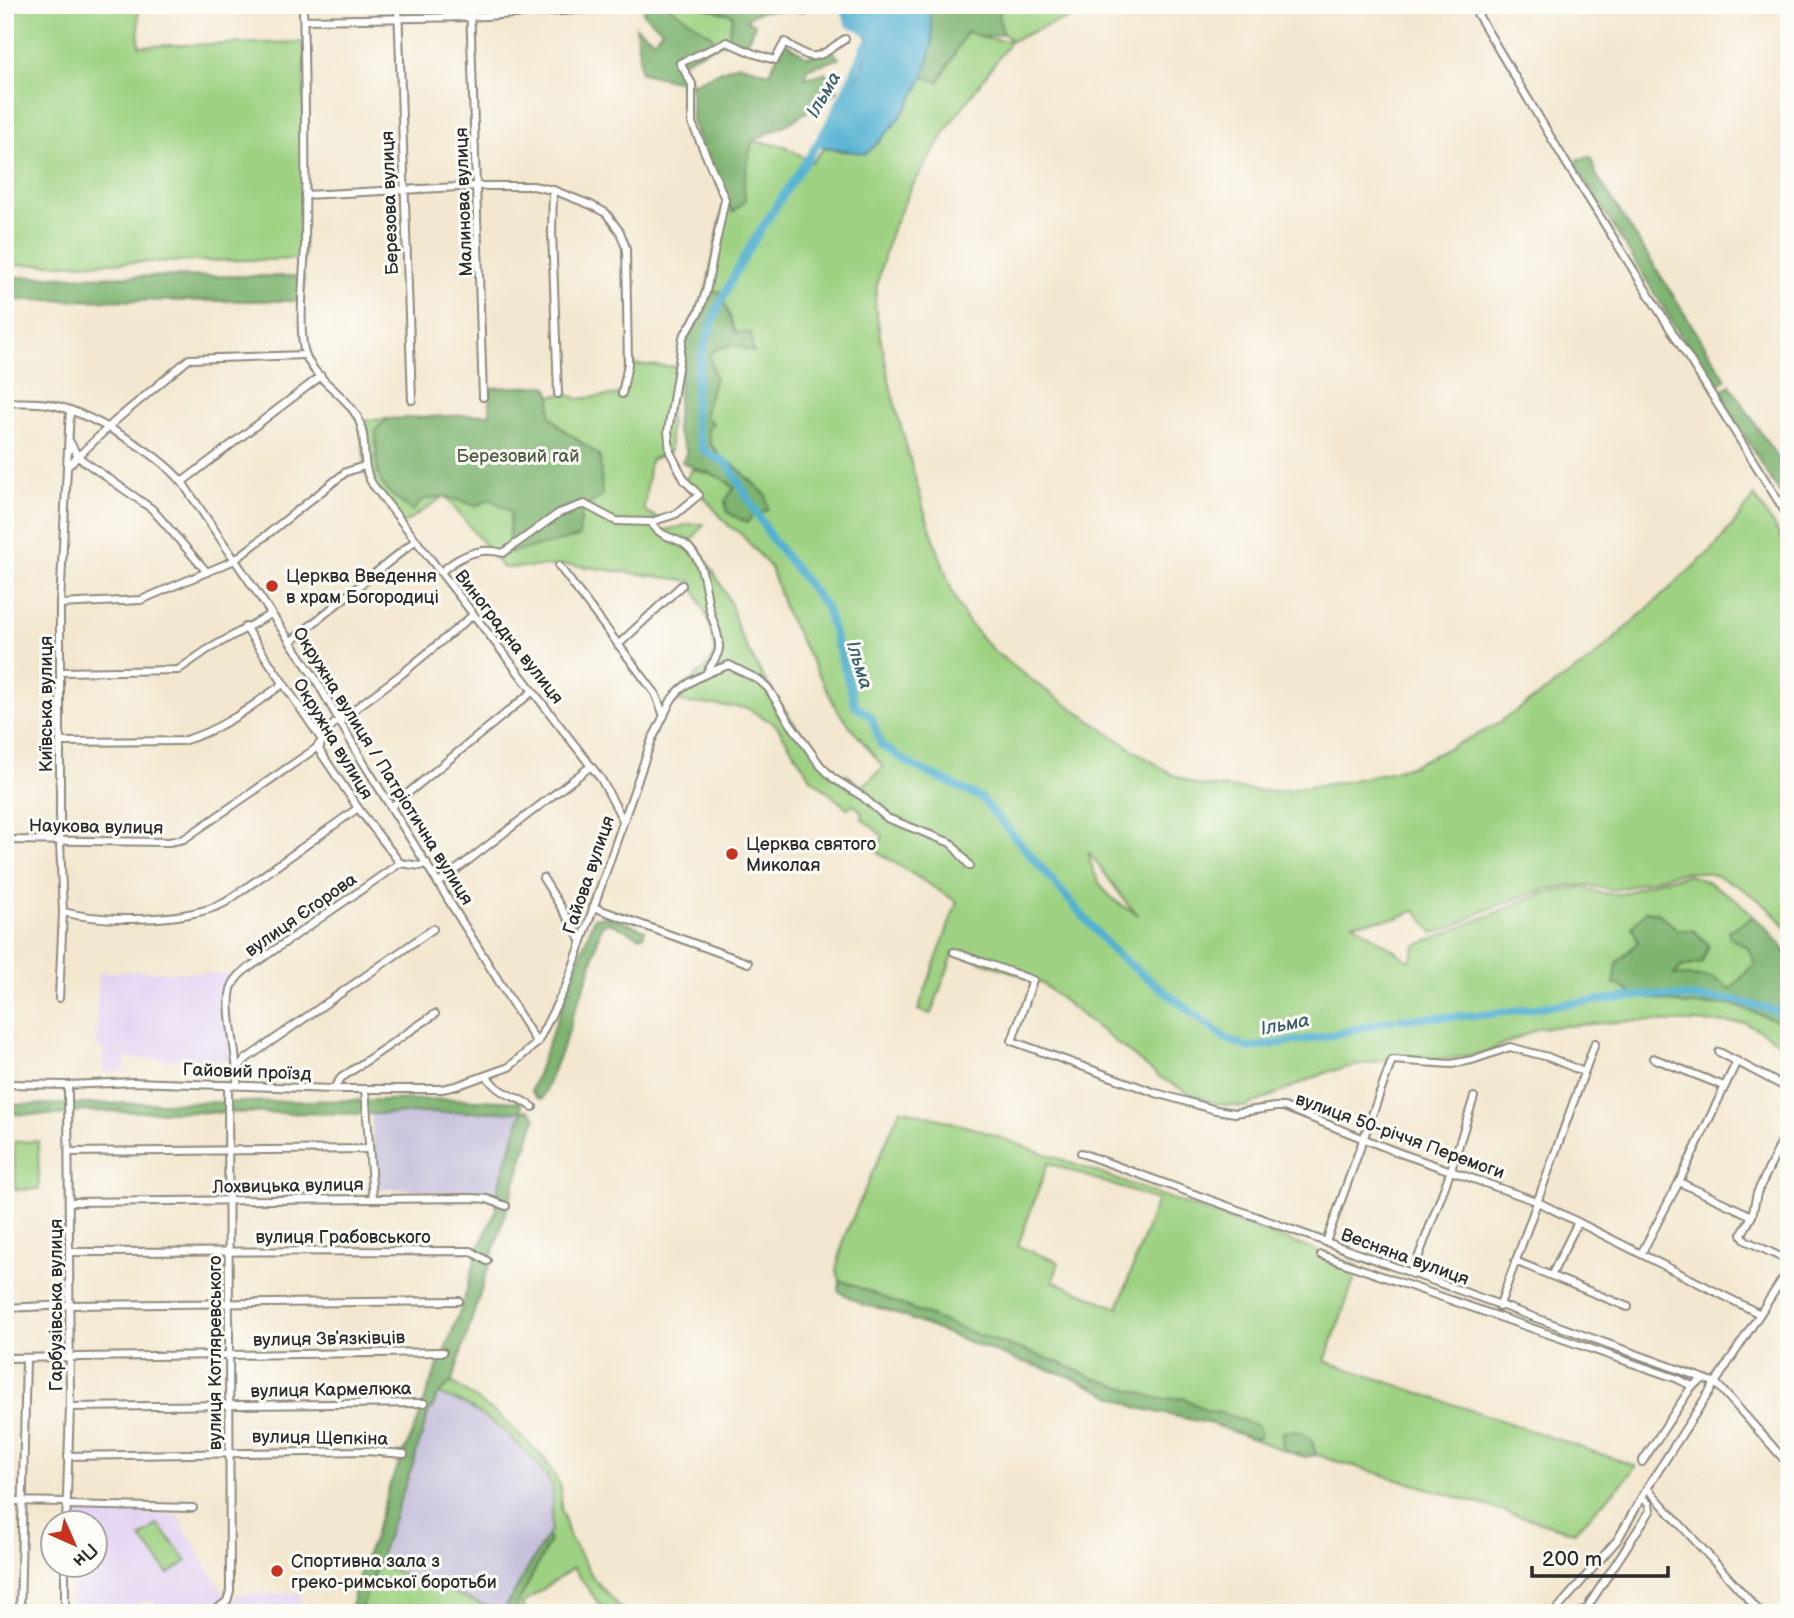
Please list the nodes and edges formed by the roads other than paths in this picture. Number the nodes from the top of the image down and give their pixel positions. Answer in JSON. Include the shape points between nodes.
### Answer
{"nodes":[{"id":1,"x":303,"y":5,"type":"edge"},
{"id":2,"x":398,"y":5,"type":"edge"},
{"id":3,"x":470,"y":5,"type":"edge"},
{"id":4,"x":542,"y":5,"type":"edge"},
{"id":5,"x":623,"y":5,"type":"edge"},
{"id":6,"x":1472,"y":5,"type":"edge"},
{"id":7,"x":542,"y":14,"type":"junction"},
{"id":8,"x":398,"y":17,"type":"junction"},
{"id":9,"x":470,"y":17,"type":"junction"},
{"id":10,"x":305,"y":20,"type":"dead end"},
{"id":11,"x":845,"y":38,"type":"dead end"},
{"id":12,"x":478,"y":186,"type":"junction"},
{"id":13,"x":403,"y":190,"type":"junction"},
{"id":14,"x":553,"y":190,"type":"junction"},
{"id":15,"x":305,"y":195,"type":"junction"},
{"id":16,"x":305,"y":355,"type":"junction"},
{"id":17,"x":321,"y":376,"type":"junction"},
{"id":18,"x":558,"y":394,"type":"dead end"},
{"id":19,"x":622,"y":394,"type":"dead end"},
{"id":20,"x":483,"y":397,"type":"dead end"},
{"id":21,"x":412,"y":400,"type":"dead end"},
{"id":22,"x":5,"y":402,"type":"edge"},
{"id":23,"x":70,"y":410,"type":"junction"},
{"id":24,"x":108,"y":429,"type":"junction"},
{"id":25,"x":69,"y":441,"type":"junction"},
{"id":26,"x":78,"y":457,"type":"junction"},
{"id":27,"x":364,"y":466,"type":"junction"},
{"id":28,"x":67,"y":467,"type":"junction"},
{"id":29,"x":182,"y":482,"type":"junction"},
{"id":30,"x":1789,"y":518,"type":"edge"},
{"id":31,"x":651,"y":522,"type":"junction"},
{"id":32,"x":416,"y":540,"type":"junction"},
{"id":33,"x":235,"y":560,"type":"junction"},
{"id":34,"x":559,"y":566,"type":"dead end"},
{"id":35,"x":207,"y":572,"type":"junction"},
{"id":36,"x":441,"y":572,"type":"junction"},
{"id":37,"x":682,"y":585,"type":"dead end"},
{"id":38,"x":60,"y":604,"type":"junction"},
{"id":39,"x":271,"y":614,"type":"junction"},
{"id":40,"x":473,"y":615,"type":"junction"},
{"id":41,"x":245,"y":627,"type":"junction"},
{"id":42,"x":290,"y":642,"type":"junction"},
{"id":43,"x":618,"y":645,"type":"junction"},
{"id":44,"x":707,"y":671,"type":"junction"},
{"id":45,"x":60,"y":672,"type":"junction"},
{"id":46,"x":283,"y":684,"type":"junction"},
{"id":47,"x":532,"y":692,"type":"junction"},
{"id":48,"x":664,"y":718,"type":"junction"},
{"id":49,"x":337,"y":722,"type":"junction"},
{"id":50,"x":322,"y":740,"type":"junction"},
{"id":51,"x":60,"y":742,"type":"junction"},
{"id":52,"x":591,"y":765,"type":"junction"},
{"id":53,"x":392,"y":806,"type":"junction"},
{"id":54,"x":358,"y":808,"type":"junction"},
{"id":55,"x":623,"y":820,"type":"junction"},
{"id":56,"x":5,"y":840,"type":"edge"},
{"id":57,"x":60,"y":842,"type":"junction"},
{"id":58,"x":400,"y":863,"type":"junction"},
{"id":59,"x":427,"y":863,"type":"junction"},
{"id":60,"x":970,"y":866,"type":"dead end"},
{"id":61,"x":543,"y":878,"type":"dead end"},
{"id":62,"x":439,"y":883,"type":"junction"},
{"id":63,"x":593,"y":906,"type":"junction"},
{"id":64,"x":63,"y":912,"type":"junction"},
{"id":65,"x":433,"y":929,"type":"dead end"},
{"id":66,"x":581,"y":940,"type":"junction"},
{"id":67,"x":954,"y":952,"type":"dead end"},
{"id":68,"x":748,"y":963,"type":"dead end"},
{"id":69,"x":59,"y":998,"type":"dead end"},
{"id":70,"x":435,"y":1014,"type":"dead end"},
{"id":71,"x":537,"y":1043,"type":"junction"},
{"id":72,"x":1595,"y":1043,"type":"dead end"},
{"id":73,"x":1719,"y":1052,"type":"dead end"},
{"id":74,"x":1653,"y":1058,"type":"dead end"},
{"id":75,"x":1737,"y":1061,"type":"junction"},
{"id":76,"x":238,"y":1068,"type":"junction"},
{"id":77,"x":1584,"y":1072,"type":"junction"},
{"id":78,"x":487,"y":1076,"type":"junction"},
{"id":79,"x":5,"y":1084,"type":"edge"},
{"id":80,"x":68,"y":1085,"type":"junction"},
{"id":81,"x":228,"y":1085,"type":"junction"},
{"id":82,"x":237,"y":1085,"type":"junction"},
{"id":83,"x":1724,"y":1086,"type":"junction"},
{"id":84,"x":332,"y":1089,"type":"junction"},
{"id":85,"x":365,"y":1089,"type":"junction"},
{"id":86,"x":1789,"y":1089,"type":"edge"},
{"id":87,"x":1474,"y":1097,"type":"dead end"},
{"id":88,"x":533,"y":1107,"type":"dead end"},
{"id":89,"x":1789,"y":1127,"type":"edge"},
{"id":90,"x":1364,"y":1139,"type":"junction"},
{"id":91,"x":368,"y":1149,"type":"junction"},
{"id":92,"x":229,"y":1150,"type":"junction"},
{"id":93,"x":69,"y":1152,"type":"junction"},
{"id":94,"x":1081,"y":1153,"type":"dead end"},
{"id":95,"x":1451,"y":1170,"type":"junction"},
{"id":96,"x":1679,"y":1182,"type":"junction"},
{"id":97,"x":373,"y":1199,"type":"junction"},
{"id":98,"x":1536,"y":1201,"type":"junction"},
{"id":99,"x":69,"y":1202,"type":"junction"},
{"id":100,"x":229,"y":1202,"type":"junction"},
{"id":101,"x":506,"y":1206,"type":"dead end"},
{"id":102,"x":1752,"y":1216,"type":"junction"},
{"id":103,"x":1577,"y":1222,"type":"junction"},
{"id":104,"x":1326,"y":1242,"type":"junction"},
{"id":105,"x":70,"y":1252,"type":"junction"},
{"id":106,"x":229,"y":1252,"type":"junction"},
{"id":107,"x":1641,"y":1254,"type":"junction"},
{"id":108,"x":1321,"y":1255,"type":"dead end"},
{"id":109,"x":487,"y":1261,"type":"dead end"},
{"id":110,"x":1516,"y":1261,"type":"junction"},
{"id":111,"x":1789,"y":1261,"type":"edge"},
{"id":112,"x":1789,"y":1269,"type":"edge"},
{"id":113,"x":1412,"y":1274,"type":"junction"},
{"id":114,"x":1552,"y":1274,"type":"junction"},
{"id":115,"x":458,"y":1301,"type":"dead end"},
{"id":116,"x":228,"y":1304,"type":"junction"},
{"id":117,"x":70,"y":1305,"type":"junction"},
{"id":118,"x":1499,"y":1307,"type":"junction"},
{"id":119,"x":1628,"y":1307,"type":"dead end"},
{"id":120,"x":5,"y":1308,"type":"edge"},
{"id":121,"x":1760,"y":1314,"type":"junction"},
{"id":122,"x":443,"y":1352,"type":"dead end"},
{"id":123,"x":229,"y":1355,"type":"junction"},
{"id":124,"x":69,"y":1357,"type":"junction"},
{"id":125,"x":5,"y":1358,"type":"edge"},
{"id":126,"x":26,"y":1358,"type":"junction"},
{"id":127,"x":1704,"y":1379,"type":"junction"},
{"id":128,"x":1716,"y":1383,"type":"junction"},
{"id":129,"x":1692,"y":1386,"type":"junction"},
{"id":130,"x":424,"y":1403,"type":"dead end"},
{"id":131,"x":229,"y":1405,"type":"junction"},
{"id":132,"x":70,"y":1407,"type":"junction"},
{"id":133,"x":229,"y":1452,"type":"junction"},
{"id":134,"x":404,"y":1454,"type":"dead end"},
{"id":135,"x":68,"y":1456,"type":"junction"},
{"id":136,"x":1642,"y":1462,"type":"dead end"},
{"id":137,"x":1789,"y":1465,"type":"edge"},
{"id":138,"x":1647,"y":1488,"type":"junction"},
{"id":139,"x":1642,"y":1497,"type":"junction"},
{"id":140,"x":5,"y":1501,"type":"edge"},
{"id":141,"x":24,"y":1502,"type":"junction"},
{"id":142,"x":67,"y":1503,"type":"junction"},
{"id":143,"x":193,"y":1508,"type":"dead end"},
{"id":144,"x":67,"y":1510,"type":"edge"},
{"id":145,"x":65,"y":1580,"type":"edge"},
{"id":146,"x":1591,"y":1610,"type":"edge"},
{"id":147,"x":20,"y":1613,"type":"edge"},
{"id":148,"x":65,"y":1613,"type":"edge"},
{"id":149,"x":212,"y":1613,"type":"edge"},
{"id":150,"x":1554,"y":1613,"type":"edge"},
{"id":151,"x":1579,"y":1613,"type":"edge"},
{"id":152,"x":1761,"y":1613,"type":"edge"}],
"edges":[{"from":1,"to":15,"type":"street"},
{"from":2,"to":8,"type":"street","name":"Березова вулиця"},
{"from":3,"to":9,"type":"street","name":"Малинова вулиця"},
{"from":4,"to":7,"type":"street"},
{"from":5,"to":7,"type":"street"},
{"from":6,"to":30,"type":"street"},
{"from":7,"to":9,"type":"street"},
{"from":8,"to":9,"type":"street"},
{"from":8,"to":10,"type":"street"},
{"from":8,"to":13,"type":"street","name":"Березова вулиця"},
{"from":9,"to":12,"type":"street","name":"Малинова вулиця"},
{"from":11,"to":31,"type":"street","via":[[818,57],[807,57],[785,42],[775,60],[727,42],[680,63],[692,84],[692,122],[725,199],[706,292],[683,337],[668,431],[670,452],[685,481],[699,495],[676,514]]},
{"from":12,"to":13,"type":"street"},
{"from":12,"to":14,"type":"street"},
{"from":12,"to":20,"type":"street","name":"Малинова вулиця"},
{"from":13,"to":15,"type":"street"},
{"from":13,"to":21,"type":"street","name":"Березова вулиця"},
{"from":14,"to":18,"type":"street"},
{"from":14,"to":19,"type":"street","via":[[606,213],[626,248],[628,364]]},
{"from":15,"to":16,"type":"street"},
{"from":16,"to":17,"type":"street","name":"Виноградна вулиця"},
{"from":16,"to":24,"type":"street","via":[[189,359]]},
{"from":17,"to":27,"type":"street","name":"Виноградна вулиця","via":[[360,421]]},
{"from":17,"to":29,"type":"street"},
{"from":22,"to":23,"type":"street","name":"Окружна вулиця / Патріотична вулиця"},
{"from":23,"to":24,"type":"street","name":"Окружна вулиця / Патріотична вулиця"},
{"from":23,"to":25,"type":"street","name":"Київська вулиця"},
{"from":24,"to":26,"type":"street"},
{"from":24,"to":29,"type":"street","name":"Окружна вулиця / Патріотична вулиця"},
{"from":25,"to":26,"type":"street"},
{"from":25,"to":28,"type":"street","name":"Київська вулиця"},
{"from":26,"to":28,"type":"street"},
{"from":26,"to":35,"type":"street","via":[[152,509]]},
{"from":27,"to":32,"type":"street","name":"Виноградна вулиця","via":[[373,485]]},
{"from":27,"to":33,"type":"street","via":[[346,472]]},
{"from":28,"to":38,"type":"street","name":"Київська вулиця"},
{"from":29,"to":33,"type":"street","name":"Окружна вулиця / Патріотична вулиця"},
{"from":31,"to":36,"type":"street","via":[[615,521],[584,504],[559,513],[503,553],[482,549]]},
{"from":31,"to":44,"type":"street","via":[[657,532],[684,543],[699,563],[719,650]]},
{"from":32,"to":36,"type":"street","name":"Виноградна вулиця"},
{"from":32,"to":42,"type":"street"},
{"from":33,"to":35,"type":"street"},
{"from":33,"to":39,"type":"street","name":"Окружна вулиця / Патріотична вулиця"},
{"from":34,"to":43,"type":"street"},
{"from":35,"to":38,"type":"street","via":[[141,600]]},
{"from":36,"to":40,"type":"street","name":"Виноградна вулиця"},
{"from":37,"to":43,"type":"street"},
{"from":38,"to":45,"type":"street","name":"Київська вулиця"},
{"from":39,"to":41,"type":"street"},
{"from":39,"to":42,"type":"street","name":"Окружна вулиця / Патріотична вулиця"},
{"from":40,"to":47,"type":"street","name":"Виноградна вулиця"},
{"from":40,"to":49,"type":"street","name":"Наукова вулиця"},
{"from":41,"to":45,"type":"street","via":[[178,670]]},
{"from":41,"to":46,"type":"street","name":"Окружна вулиця"},
{"from":42,"to":49,"type":"street","name":"Окружна вулиця / Патріотична вулиця"},
{"from":43,"to":48,"type":"street","via":[[655,693]]},
{"from":44,"to":48,"type":"street","name":"Гайова вулиця","via":[[673,697]]},
{"from":44,"to":60,"type":"street","via":[[729,664],[760,680],[833,778],[887,818],[951,843]]},
{"from":45,"to":51,"type":"street","name":"Київська вулиця"},
{"from":46,"to":50,"type":"street","name":"Окружна вулиця"},
{"from":46,"to":51,"type":"street","via":[[222,725],[183,741]]},
{"from":47,"to":52,"type":"street","name":"Виноградна вулиця"},
{"from":47,"to":53,"type":"street"},
{"from":48,"to":55,"type":"street","name":"Гайова вулиця"},
{"from":49,"to":50,"type":"street","name":"Наукова вулиця"},
{"from":49,"to":53,"type":"street","name":"Окружна вулиця / Патріотична вулиця"},
{"from":50,"to":54,"type":"street","name":"Окружна вулиця","via":[[319,750]]},
{"from":50,"to":57,"type":"street","name":"Наукова вулиця","via":[[184,839]]},
{"from":51,"to":57,"type":"street","name":"Київська вулиця"},
{"from":52,"to":55,"type":"street","name":"Виноградна вулиця"},
{"from":52,"to":62,"type":"street"},
{"from":53,"to":59,"type":"street","name":"Окружна вулиця / Патріотична вулиця"},
{"from":54,"to":58,"type":"street","name":"Окружна вулиця"},
{"from":54,"to":64,"type":"street","via":[[210,910],[128,917]]},
{"from":55,"to":63,"type":"street","name":"Гайова вулиця"},
{"from":56,"to":57,"type":"street","name":"Наукова вулиця"},
{"from":57,"to":64,"type":"street","name":"Київська вулиця"},
{"from":58,"to":59,"type":"street"},
{"from":58,"to":76,"type":"street","name":"вулиця Єгорова","via":[[236,979],[231,991]]},
{"from":59,"to":62,"type":"street","name":"Окружна вулиця / Патріотична вулиця"},
{"from":61,"to":66,"type":"street"},
{"from":62,"to":71,"type":"street","name":"Окружна вулиця / Патріотична вулиця"},
{"from":63,"to":66,"type":"street","name":"Гайова вулиця"},
{"from":63,"to":68,"type":"street"},
{"from":64,"to":69,"type":"street","name":"Київська вулиця"},
{"from":65,"to":76,"type":"street"},
{"from":66,"to":71,"type":"street","name":"Гайова вулиця","via":[[567,984]]},
{"from":67,"to":90,"type":"street","name":"вулиця 50-річчя Перемоги","via":[[1033,980],[1012,1041],[1203,1107],[1235,1113],[1284,1107]]},
{"from":70,"to":84,"type":"street","via":[[341,1078]]},
{"from":71,"to":78,"type":"street","name":"Гайова вулиця","via":[[509,1067]]},
{"from":72,"to":77,"type":"street"},
{"from":73,"to":75,"type":"street"},
{"from":74,"to":83,"type":"street"},
{"from":75,"to":83,"type":"street"},
{"from":75,"to":86,"type":"street"},
{"from":76,"to":82,"type":"street","name":"вулиця Єгорова"},
{"from":77,"to":90,"type":"street","name":"Весняна вулиця","via":[[1510,1047],[1451,1064],[1392,1060]]},
{"from":77,"to":98,"type":"street"},
{"from":78,"to":85,"type":"street","name":"Гайовий проїзд","via":[[442,1089]]},
{"from":78,"to":88,"type":"street","via":[[493,1087]]},
{"from":79,"to":80,"type":"street","name":"Гайовий проїзд"},
{"from":80,"to":81,"type":"street","name":"Гайовий проїзд"},
{"from":80,"to":93,"type":"street","name":"Гарбузівська вулиця"},
{"from":81,"to":82,"type":"street","name":"Гайовий проїзд"},
{"from":81,"to":92,"type":"street","name":"вулиця Котляревського"},
{"from":82,"to":84,"type":"street","name":"Гайовий проїзд"},
{"from":83,"to":96,"type":"street"},
{"from":84,"to":85,"type":"street","name":"Гайовий проїзд"},
{"from":85,"to":91,"type":"street"},
{"from":87,"to":95,"type":"street"},
{"from":89,"to":102,"type":"street","via":[[1757,1193]]},
{"from":90,"to":95,"type":"street","name":"вулиця 50-річчя Перемоги"},
{"from":90,"to":104,"type":"street","name":"Весняна вулиця"},
{"from":91,"to":92,"type":"street"},
{"from":91,"to":97,"type":"street"},
{"from":92,"to":93,"type":"street"},
{"from":92,"to":100,"type":"street","name":"вулиця Котляревського"},
{"from":93,"to":99,"type":"street","name":"Гарбузівська вулиця"},
{"from":94,"to":104,"type":"street"},
{"from":95,"to":98,"type":"street","name":"вулиця 50-річчя Перемоги"},
{"from":95,"to":113,"type":"street"},
{"from":96,"to":102,"type":"street"},
{"from":96,"to":107,"type":"street"},
{"from":97,"to":100,"type":"street","name":"Лохвицька вулиця"},
{"from":97,"to":101,"type":"street","name":"Лохвицька вулиця","via":[[472,1198]]},
{"from":98,"to":103,"type":"street","name":"вулиця 50-річчя Перемоги"},
{"from":98,"to":110,"type":"street"},
{"from":99,"to":100,"type":"street","name":"Лохвицька вулиця"},
{"from":99,"to":105,"type":"street","name":"Гарбузівська вулиця"},
{"from":100,"to":106,"type":"street","name":"вулиця Котляревського"},
{"from":102,"to":111,"type":"street","via":[[1742,1234],[1745,1240]]},
{"from":103,"to":107,"type":"street","name":"вулиця 50-річчя Перемоги"},
{"from":103,"to":114,"type":"street"},
{"from":104,"to":113,"type":"street","name":"Весняна вулиця"},
{"from":105,"to":106,"type":"street","name":"вулиця Грабовського"},
{"from":105,"to":117,"type":"street","name":"Гарбузівська вулиця"},
{"from":106,"to":109,"type":"street","name":"вулиця Грабовського","via":[[471,1251]]},
{"from":106,"to":116,"type":"street","name":"вулиця Котляревського"},
{"from":107,"to":121,"type":"street","name":"вулиця 50-річчя Перемоги"},
{"from":108,"to":129,"type":"street"},
{"from":110,"to":114,"type":"street"},
{"from":110,"to":118,"type":"street"},
{"from":112,"to":121,"type":"street"},
{"from":113,"to":118,"type":"street","name":"Весняна вулиця"},
{"from":114,"to":119,"type":"street"},
{"from":115,"to":116,"type":"street"},
{"from":116,"to":117,"type":"street"},
{"from":116,"to":123,"type":"street","name":"вулиця Котляревського"},
{"from":117,"to":120,"type":"street"},
{"from":117,"to":124,"type":"street","name":"Гарбузівська вулиця"},
{"from":118,"to":127,"type":"street","name":"Весняна вулиця"},
{"from":121,"to":128,"type":"street"},
{"from":122,"to":123,"type":"street","name":"вулиця Звʼязківців"},
{"from":123,"to":124,"type":"street","name":"вулиця Звʼязківців"},
{"from":123,"to":131,"type":"street","name":"вулиця Котляревського"},
{"from":124,"to":126,"type":"street","name":"вулиця Звʼязківців"},
{"from":124,"to":132,"type":"street","name":"Гарбузівська вулиця"},
{"from":125,"to":126,"type":"street","name":"вулиця Звʼязківців"},
{"from":126,"to":141,"type":"street"},
{"from":127,"to":128,"type":"street","name":"Весняна вулиця"},
{"from":127,"to":129,"type":"street"},
{"from":128,"to":137,"type":"street"},
{"from":128,"to":138,"type":"street"},
{"from":129,"to":136,"type":"street"},
{"from":130,"to":131,"type":"street","name":"вулиця Кармелюка"},
{"from":131,"to":132,"type":"street","name":"вулиця Кармелюка"},
{"from":131,"to":133,"type":"street","name":"вулиця Котляревського"},
{"from":132,"to":135,"type":"street","name":"Гарбузівська вулиця"},
{"from":133,"to":134,"type":"street","name":"вулиця Щепкіна"},
{"from":133,"to":135,"type":"street","name":"вулиця Щепкіна"},
{"from":133,"to":149,"type":"street","name":"вулиця Котляревського","via":[[230,1591],[227,1601]]},
{"from":135,"to":142,"type":"street","name":"Гарбузівська вулиця"},
{"from":138,"to":139,"type":"street"},
{"from":138,"to":152,"type":"street"},
{"from":139,"to":146,"type":"street","via":[[1650,1511]]},
{"from":139,"to":150,"type":"street","via":[[1618,1539]]},
{"from":140,"to":141,"type":"street"},
{"from":141,"to":142,"type":"street"},
{"from":141,"to":147,"type":"street"},
{"from":142,"to":143,"type":"street"},
{"from":142,"to":144,"type":"street","name":"Гарбузівська вулиця"},
{"from":145,"to":148,"type":"street"},
{"from":146,"to":151,"type":"street"}]}
